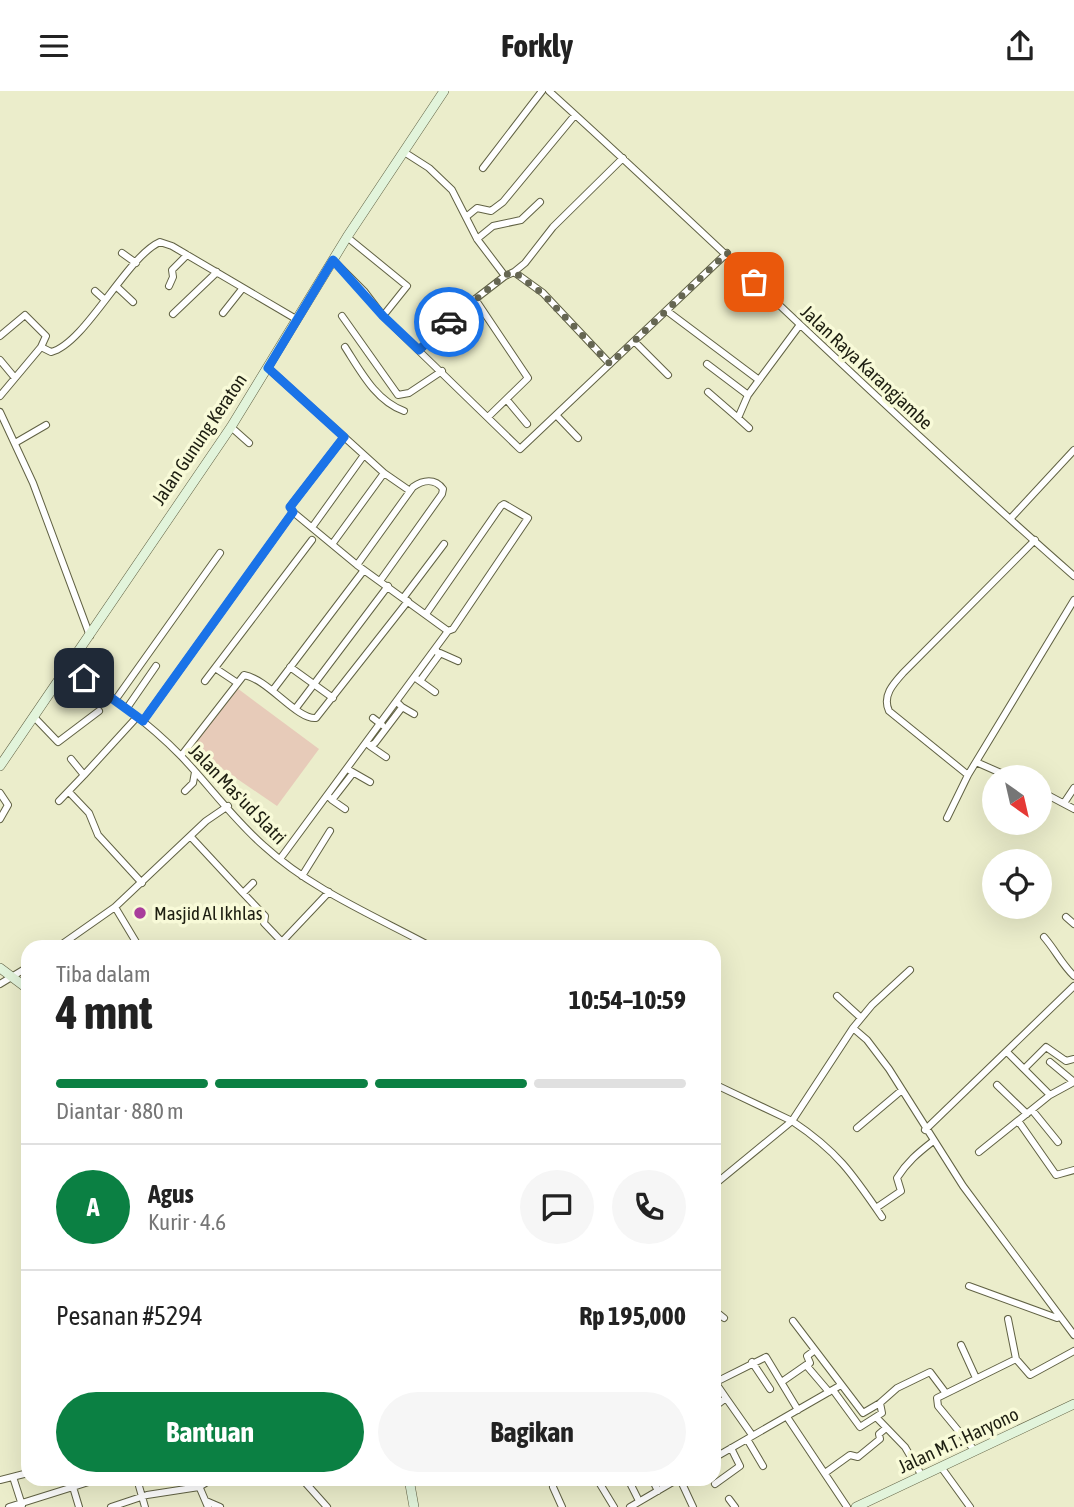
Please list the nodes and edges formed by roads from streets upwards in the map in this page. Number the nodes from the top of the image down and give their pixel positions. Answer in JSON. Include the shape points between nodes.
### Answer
{"nodes":[{"id":1,"x":444,"y":91,"type":"edge"},
{"id":2,"x":542,"y":91,"type":"edge"},
{"id":3,"x":549,"y":91,"type":"edge"},
{"id":4,"x":575,"y":115,"type":"junction"},
{"id":5,"x":404,"y":152,"type":"junction"},
{"id":6,"x":623,"y":159,"type":"junction"},
{"id":7,"x":483,"y":168,"type":"dead end"},
{"id":8,"x":540,"y":202,"type":"dead end"},
{"id":9,"x":466,"y":217,"type":"junction"},
{"id":10,"x":347,"y":237,"type":"junction"},
{"id":11,"x":477,"y":239,"type":"junction"},
{"id":12,"x":122,"y":253,"type":"dead end"},
{"id":13,"x":727,"y":253,"type":"junction"},
{"id":14,"x":187,"y":254,"type":"junction"},
{"id":15,"x":333,"y":260,"type":"junction"},
{"id":16,"x":136,"y":263,"type":"junction"},
{"id":17,"x":217,"y":272,"type":"junction"},
{"id":18,"x":514,"y":272,"type":"junction"},
{"id":19,"x":505,"y":275,"type":"junction"},
{"id":20,"x":169,"y":286,"type":"dead end"},
{"id":21,"x":117,"y":287,"type":"junction"},
{"id":22,"x":242,"y":289,"type":"junction"},
{"id":23,"x":95,"y":291,"type":"dead end"},
{"id":24,"x":475,"y":299,"type":"junction"},
{"id":25,"x":105,"y":300,"type":"junction"},
{"id":26,"x":133,"y":302,"type":"dead end"},
{"id":27,"x":667,"y":311,"type":"junction"},
{"id":28,"x":223,"y":313,"type":"dead end"},
{"id":29,"x":173,"y":314,"type":"dead end"},
{"id":30,"x":342,"y":316,"type":"dead end"},
{"id":31,"x":383,"y":316,"type":"junction"},
{"id":32,"x":296,"y":319,"type":"junction"},
{"id":33,"x":799,"y":326,"type":"junction"},
{"id":34,"x":0,"y":336,"type":"edge"},
{"id":35,"x":635,"y":342,"type":"junction"},
{"id":36,"x":41,"y":347,"type":"junction"},
{"id":37,"x":345,"y":347,"type":"dead end"},
{"id":38,"x":419,"y":350,"type":"junction"},
{"id":39,"x":0,"y":361,"type":"edge"},
{"id":40,"x":610,"y":364,"type":"junction"},
{"id":41,"x":707,"y":364,"type":"dead end"},
{"id":42,"x":268,"y":368,"type":"junction"},
{"id":43,"x":442,"y":371,"type":"junction"},
{"id":44,"x":668,"y":375,"type":"dead end"},
{"id":45,"x":15,"y":378,"type":"junction"},
{"id":46,"x":759,"y":380,"type":"junction"},
{"id":47,"x":708,"y":392,"type":"dead end"},
{"id":48,"x":398,"y":395,"type":"junction"},
{"id":49,"x":748,"y":395,"type":"junction"},
{"id":50,"x":0,"y":396,"type":"edge"},
{"id":51,"x":507,"y":400,"type":"junction"},
{"id":52,"x":388,"y":404,"type":"junction"},
{"id":53,"x":404,"y":411,"type":"dead end"},
{"id":54,"x":0,"y":412,"type":"edge"},
{"id":55,"x":488,"y":417,"type":"junction"},
{"id":56,"x":556,"y":417,"type":"junction"},
{"id":57,"x":738,"y":418,"type":"junction"},
{"id":58,"x":527,"y":424,"type":"dead end"},
{"id":59,"x":46,"y":425,"type":"dead end"},
{"id":60,"x":231,"y":427,"type":"junction"},
{"id":61,"x":749,"y":428,"type":"dead end"},
{"id":62,"x":344,"y":437,"type":"junction"},
{"id":63,"x":578,"y":438,"type":"dead end"},
{"id":64,"x":15,"y":443,"type":"junction"},
{"id":65,"x":249,"y":443,"type":"dead end"},
{"id":66,"x":1074,"y":450,"type":"edge"},
{"id":67,"x":364,"y":454,"type":"junction"},
{"id":68,"x":384,"y":473,"type":"junction"},
{"id":69,"x":410,"y":491,"type":"junction"},
{"id":70,"x":293,"y":512,"type":"junction"},
{"id":71,"x":1011,"y":518,"type":"junction"},
{"id":72,"x":313,"y":526,"type":"junction"},
{"id":73,"x":312,"y":540,"type":"dead end"},
{"id":74,"x":1035,"y":540,"type":"junction"},
{"id":75,"x":332,"y":543,"type":"junction"},
{"id":76,"x":444,"y":544,"type":"dead end"},
{"id":77,"x":220,"y":553,"type":"dead end"},
{"id":78,"x":360,"y":568,"type":"junction"},
{"id":79,"x":1074,"y":576,"type":"edge"},
{"id":80,"x":380,"y":581,"type":"junction"},
{"id":81,"x":387,"y":586,"type":"junction"},
{"id":82,"x":406,"y":599,"type":"junction"},
{"id":83,"x":1074,"y":600,"type":"edge"},
{"id":84,"x":426,"y":614,"type":"junction"},
{"id":85,"x":448,"y":631,"type":"junction"},
{"id":86,"x":90,"y":636,"type":"junction"},
{"id":87,"x":438,"y":651,"type":"junction"},
{"id":88,"x":458,"y":661,"type":"dead end"},
{"id":89,"x":156,"y":666,"type":"dead end"},
{"id":90,"x":290,"y":667,"type":"junction"},
{"id":91,"x":68,"y":668,"type":"junction"},
{"id":92,"x":215,"y":668,"type":"junction"},
{"id":93,"x":418,"y":680,"type":"junction"},
{"id":94,"x":205,"y":681,"type":"dead end"},
{"id":95,"x":236,"y":682,"type":"junction"},
{"id":96,"x":314,"y":685,"type":"junction"},
{"id":97,"x":273,"y":690,"type":"junction"},
{"id":98,"x":435,"y":692,"type":"dead end"},
{"id":99,"x":333,"y":698,"type":"junction"},
{"id":100,"x":116,"y":699,"type":"junction"},
{"id":101,"x":400,"y":705,"type":"junction"},
{"id":102,"x":127,"y":708,"type":"junction"},
{"id":103,"x":296,"y":708,"type":"junction"},
{"id":104,"x":99,"y":711,"type":"dead end"},
{"id":105,"x":414,"y":714,"type":"dead end"},
{"id":106,"x":35,"y":718,"type":"junction"},
{"id":107,"x":373,"y":718,"type":"dead end"},
{"id":108,"x":140,"y":719,"type":"junction"},
{"id":109,"x":382,"y":725,"type":"junction"},
{"id":110,"x":369,"y":745,"type":"junction"},
{"id":111,"x":181,"y":756,"type":"junction"},
{"id":112,"x":386,"y":757,"type":"dead end"},
{"id":113,"x":71,"y":759,"type":"dead end"},
{"id":114,"x":976,"y":762,"type":"junction"},
{"id":115,"x":983,"y":765,"type":"edge"},
{"id":116,"x":0,"y":766,"type":"edge"},
{"id":117,"x":350,"y":771,"type":"junction"},
{"id":118,"x":195,"y":772,"type":"junction"},
{"id":119,"x":84,"y":775,"type":"junction"},
{"id":120,"x":968,"y":775,"type":"junction"},
{"id":121,"x":370,"y":782,"type":"dead end"},
{"id":122,"x":1074,"y":788,"type":"edge"},
{"id":123,"x":186,"y":791,"type":"dead end"},
{"id":124,"x":69,"y":792,"type":"junction"},
{"id":125,"x":0,"y":793,"type":"edge"},
{"id":126,"x":1052,"y":797,"type":"edge"},
{"id":127,"x":330,"y":798,"type":"junction"},
{"id":128,"x":59,"y":801,"type":"dead end"},
{"id":129,"x":1064,"y":803,"type":"junction"},
{"id":130,"x":228,"y":806,"type":"junction"},
{"id":131,"x":345,"y":809,"type":"dead end"},
{"id":132,"x":1074,"y":810,"type":"edge"},
{"id":133,"x":947,"y":818,"type":"dead end"},
{"id":134,"x":0,"y":819,"type":"edge"},
{"id":135,"x":330,"y":831,"type":"dead end"},
{"id":136,"x":191,"y":837,"type":"junction"},
{"id":137,"x":280,"y":859,"type":"junction"},
{"id":138,"x":303,"y":876,"type":"junction"},
{"id":139,"x":142,"y":883,"type":"junction"},
{"id":140,"x":253,"y":883,"type":"dead end"},
{"id":141,"x":329,"y":892,"type":"junction"},
{"id":142,"x":243,"y":893,"type":"junction"},
{"id":143,"x":115,"y":907,"type":"junction"},
{"id":144,"x":1066,"y":917,"type":"dead end"},
{"id":145,"x":1074,"y":924,"type":"edge"},
{"id":146,"x":1044,"y":937,"type":"dead end"},
{"id":147,"x":68,"y":940,"type":"edge"},
{"id":148,"x":135,"y":940,"type":"edge"},
{"id":149,"x":277,"y":940,"type":"edge"},
{"id":150,"x":284,"y":940,"type":"edge"},
{"id":151,"x":419,"y":940,"type":"edge"},
{"id":152,"x":0,"y":968,"type":"edge"},
{"id":153,"x":910,"y":970,"type":"dead end"},
{"id":154,"x":21,"y":971,"type":"edge"},
{"id":155,"x":12,"y":976,"type":"junction"},
{"id":156,"x":1074,"y":976,"type":"edge"},
{"id":157,"x":21,"y":983,"type":"edge"},
{"id":158,"x":0,"y":984,"type":"edge"},
{"id":159,"x":1074,"y":986,"type":"edge"},
{"id":160,"x":837,"y":996,"type":"dead end"},
{"id":161,"x":860,"y":1017,"type":"junction"},
{"id":162,"x":853,"y":1028,"type":"junction"},
{"id":163,"x":1008,"y":1053,"type":"junction"},
{"id":164,"x":1074,"y":1059,"type":"edge"},
{"id":165,"x":1050,"y":1062,"type":"dead end"},
{"id":166,"x":1024,"y":1069,"type":"junction"},
{"id":167,"x":1073,"y":1082,"type":"edge"},
{"id":168,"x":998,"y":1085,"type":"dead end"},
{"id":169,"x":721,"y":1087,"type":"edge"},
{"id":170,"x":902,"y":1090,"type":"junction"},
{"id":171,"x":1050,"y":1095,"type":"junction"},
{"id":172,"x":1030,"y":1112,"type":"junction"},
{"id":173,"x":792,"y":1121,"type":"junction"},
{"id":174,"x":1018,"y":1122,"type":"junction"},
{"id":175,"x":857,"y":1128,"type":"dead end"},
{"id":176,"x":925,"y":1130,"type":"junction"},
{"id":177,"x":932,"y":1142,"type":"junction"},
{"id":178,"x":1058,"y":1142,"type":"dead end"},
{"id":179,"x":978,"y":1151,"type":"dead end"},
{"id":180,"x":1074,"y":1170,"type":"edge"},
{"id":181,"x":721,"y":1179,"type":"edge"},
{"id":182,"x":876,"y":1208,"type":"junction"},
{"id":183,"x":882,"y":1217,"type":"dead end"},
{"id":184,"x":969,"y":1286,"type":"dead end"},
{"id":185,"x":721,"y":1316,"type":"edge"},
{"id":186,"x":724,"y":1318,"type":"dead end"},
{"id":187,"x":1008,"y":1319,"type":"dead end"},
{"id":188,"x":1059,"y":1319,"type":"junction"},
{"id":189,"x":793,"y":1321,"type":"dead end"},
{"id":190,"x":1074,"y":1335,"type":"edge"},
{"id":191,"x":961,"y":1345,"type":"dead end"},
{"id":192,"x":815,"y":1350,"type":"junction"},
{"id":193,"x":1074,"y":1352,"type":"edge"},
{"id":194,"x":1016,"y":1359,"type":"junction"},
{"id":195,"x":752,"y":1363,"type":"junction"},
{"id":196,"x":807,"y":1366,"type":"junction"},
{"id":197,"x":976,"y":1378,"type":"junction"},
{"id":198,"x":721,"y":1380,"type":"edge"},
{"id":199,"x":783,"y":1381,"type":"junction"},
{"id":200,"x":841,"y":1385,"type":"junction"},
{"id":201,"x":770,"y":1389,"type":"dead end"},
{"id":202,"x":721,"y":1391,"type":"edge"},
{"id":203,"x":831,"y":1391,"type":"junction"},
{"id":204,"x":945,"y":1392,"type":"junction"},
{"id":205,"x":726,"y":1398,"type":"junction"},
{"id":206,"x":884,"y":1399,"type":"junction"},
{"id":207,"x":721,"y":1402,"type":"edge"},
{"id":208,"x":1074,"y":1404,"type":"edge"},
{"id":209,"x":798,"y":1410,"type":"junction"},
{"id":210,"x":787,"y":1417,"type":"junction"},
{"id":211,"x":877,"y":1417,"type":"junction"},
{"id":212,"x":886,"y":1428,"type":"junction"},
{"id":213,"x":749,"y":1437,"type":"junction"},
{"id":214,"x":731,"y":1448,"type":"junction"},
{"id":215,"x":975,"y":1451,"type":"junction"},
{"id":216,"x":721,"y":1454,"type":"edge"},
{"id":217,"x":763,"y":1467,"type":"dead end"},
{"id":218,"x":941,"y":1467,"type":"junction"},
{"id":219,"x":825,"y":1473,"type":"junction"},
{"id":220,"x":21,"y":1475,"type":"edge"},
{"id":221,"x":922,"y":1476,"type":"junction"},
{"id":222,"x":13,"y":1477,"type":"junction"},
{"id":223,"x":0,"y":1480,"type":"edge"},
{"id":224,"x":721,"y":1480,"type":"edge"},
{"id":225,"x":76,"y":1486,"type":"edge"},
{"id":226,"x":139,"y":1486,"type":"edge"},
{"id":227,"x":308,"y":1486,"type":"edge"},
{"id":228,"x":410,"y":1486,"type":"edge"},
{"id":229,"x":601,"y":1486,"type":"edge"},
{"id":230,"x":632,"y":1486,"type":"edge"},
{"id":231,"x":655,"y":1486,"type":"edge"},
{"id":232,"x":666,"y":1486,"type":"edge"},
{"id":233,"x":682,"y":1486,"type":"edge"},
{"id":234,"x":73,"y":1487,"type":"junction"},
{"id":235,"x":199,"y":1487,"type":"joint"},
{"id":236,"x":553,"y":1487,"type":"dead end"},
{"id":237,"x":657,"y":1491,"type":"junction"},
{"id":238,"x":142,"y":1497,"type":"junction"},
{"id":239,"x":729,"y":1499,"type":"dead end"},
{"id":240,"x":639,"y":1501,"type":"junction"},
{"id":241,"x":876,"y":1503,"type":"edge"},
{"id":242,"x":207,"y":1504,"type":"edge"},
{"id":243,"x":22,"y":1505,"type":"edge"},
{"id":244,"x":9,"y":1507,"type":"edge"},
{"id":245,"x":79,"y":1507,"type":"edge"},
{"id":246,"x":111,"y":1507,"type":"edge"},
{"id":247,"x":145,"y":1507,"type":"edge"},
{"id":248,"x":220,"y":1507,"type":"edge"},
{"id":249,"x":327,"y":1507,"type":"edge"},
{"id":250,"x":414,"y":1507,"type":"edge"},
{"id":251,"x":562,"y":1507,"type":"edge"},
{"id":252,"x":614,"y":1507,"type":"edge"},
{"id":253,"x":630,"y":1507,"type":"edge"},
{"id":254,"x":693,"y":1507,"type":"edge"},
{"id":255,"x":735,"y":1507,"type":"edge"},
{"id":256,"x":847,"y":1507,"type":"edge"},
{"id":257,"x":856,"y":1507,"type":"edge"},
{"id":258,"x":970,"y":1507,"type":"edge"}],
"edges":[{"from":1,"to":5,"type":"street","name":"Jalan Gunung Keraton"},
{"from":2,"to":7,"type":"street"},
{"from":3,"to":4,"type":"street","name":"Jalan Raya Karangjambe"},
{"from":4,"to":6,"type":"street","name":"Jalan Raya Karangjambe"},
{"from":4,"to":9,"type":"street","via":[[503,202],[491,211],[477,208]]},
{"from":5,"to":9,"type":"street","via":[[452,190]]},
{"from":5,"to":10,"type":"street","name":"Jalan Gunung Keraton"},
{"from":6,"to":13,"type":"street","name":"Jalan Raya Karangjambe"},
{"from":6,"to":18,"type":"street"},
{"from":8,"to":11,"type":"street","via":[[521,220],[494,226]]},
{"from":9,"to":11,"type":"street"},
{"from":10,"to":15,"type":"street","name":"Jalan Gunung Keraton"},
{"from":10,"to":31,"type":"street","via":[[407,286]]},
{"from":11,"to":19,"type":"street"},
{"from":12,"to":16,"type":"street"},
{"from":13,"to":27,"type":"street"},
{"from":13,"to":33,"type":"street","name":"Jalan Raya Karangjambe"},
{"from":14,"to":16,"type":"street","via":[[160,243]]},
{"from":14,"to":17,"type":"street"},
{"from":14,"to":20,"type":"street","via":[[172,270]]},
{"from":15,"to":31,"type":"street"},
{"from":15,"to":32,"type":"street","name":"Jalan Gunung Keraton"},
{"from":16,"to":21,"type":"street"},
{"from":17,"to":22,"type":"street"},
{"from":17,"to":29,"type":"street"},
{"from":18,"to":19,"type":"street"},
{"from":18,"to":40,"type":"street","via":[[542,293]]},
{"from":19,"to":24,"type":"street"},
{"from":21,"to":25,"type":"street"},
{"from":21,"to":26,"type":"street"},
{"from":22,"to":28,"type":"street"},
{"from":22,"to":32,"type":"street"},
{"from":23,"to":25,"type":"street"},
{"from":24,"to":38,"type":"street"},
{"from":24,"to":51,"type":"street","via":[[528,378]]},
{"from":25,"to":36,"type":"street","via":[[59,349],[51,352]]},
{"from":27,"to":35,"type":"street"},
{"from":27,"to":46,"type":"street"},
{"from":30,"to":48,"type":"street"},
{"from":31,"to":38,"type":"street"},
{"from":32,"to":42,"type":"street","name":"Jalan Gunung Keraton"},
{"from":33,"to":46,"type":"street"},
{"from":33,"to":71,"type":"street","name":"Jalan Raya Karangjambe"},
{"from":34,"to":36,"type":"street","via":[[25,315],[46,336]]},
{"from":35,"to":40,"type":"street"},
{"from":35,"to":44,"type":"street"},
{"from":36,"to":45,"type":"street"},
{"from":37,"to":52,"type":"street","via":[[376,394]]},
{"from":38,"to":43,"type":"street"},
{"from":39,"to":45,"type":"street"},
{"from":40,"to":56,"type":"street"},
{"from":41,"to":49,"type":"street"},
{"from":42,"to":60,"type":"street","name":"Jalan Gunung Keraton"},
{"from":42,"to":62,"type":"street"},
{"from":43,"to":48,"type":"street","via":[[409,393]]},
{"from":43,"to":55,"type":"street"},
{"from":45,"to":50,"type":"street"},
{"from":46,"to":49,"type":"street"},
{"from":47,"to":57,"type":"street"},
{"from":48,"to":52,"type":"street"},
{"from":49,"to":57,"type":"street"},
{"from":51,"to":55,"type":"street"},
{"from":51,"to":58,"type":"street"},
{"from":52,"to":53,"type":"street"},
{"from":54,"to":64,"type":"street"},
{"from":55,"to":56,"type":"street","via":[[520,449]]},
{"from":56,"to":63,"type":"street"},
{"from":57,"to":61,"type":"street"},
{"from":59,"to":64,"type":"street"},
{"from":60,"to":65,"type":"street"},
{"from":60,"to":86,"type":"street","name":"Jalan Gunung Keraton"},
{"from":62,"to":67,"type":"street"},
{"from":62,"to":70,"type":"street","via":[[290,507]]},
{"from":64,"to":86,"type":"street"},
{"from":66,"to":71,"type":"street"},
{"from":67,"to":68,"type":"street"},
{"from":67,"to":72,"type":"street"},
{"from":68,"to":69,"type":"street"},
{"from":68,"to":75,"type":"street"},
{"from":69,"to":78,"type":"street"},
{"from":69,"to":80,"type":"street","via":[[427,481],[438,483],[444,491]]},
{"from":70,"to":72,"type":"street"},
{"from":70,"to":108,"type":"street"},
{"from":71,"to":74,"type":"street","name":"Jalan Raya Karangjambe"},
{"from":72,"to":75,"type":"street"},
{"from":73,"to":92,"type":"street"},
{"from":74,"to":79,"type":"street","name":"Jalan Raya Karangjambe"},
{"from":74,"to":120,"type":"street","via":[[909,666],[888,696],[889,711]]},
{"from":75,"to":78,"type":"street"},
{"from":76,"to":82,"type":"street"},
{"from":77,"to":100,"type":"street"},
{"from":78,"to":80,"type":"street"},
{"from":78,"to":90,"type":"street"},
{"from":80,"to":81,"type":"street"},
{"from":81,"to":82,"type":"street"},
{"from":81,"to":96,"type":"street"},
{"from":82,"to":84,"type":"street"},
{"from":82,"to":99,"type":"street"},
{"from":83,"to":114,"type":"street"},
{"from":84,"to":85,"type":"street"},
{"from":84,"to":85,"type":"street","via":[[500,506],[528,518],[493,574]]},
{"from":85,"to":87,"type":"street"},
{"from":86,"to":91,"type":"street","name":"Jalan Gunung Keraton"},
{"from":87,"to":88,"type":"street"},
{"from":87,"to":93,"type":"street"},
{"from":89,"to":102,"type":"street"},
{"from":90,"to":96,"type":"street"},
{"from":90,"to":97,"type":"street"},
{"from":91,"to":100,"type":"street","name":"Jalan Mas'ud Slatri"},
{"from":91,"to":106,"type":"street","name":"Jalan Gunung Keraton"},
{"from":92,"to":94,"type":"street"},
{"from":92,"to":95,"type":"street"},
{"from":93,"to":98,"type":"street"},
{"from":93,"to":101,"type":"street"},
{"from":95,"to":97,"type":"street","via":[[247,674]]},
{"from":95,"to":111,"type":"street"},
{"from":96,"to":99,"type":"street"},
{"from":96,"to":103,"type":"street"},
{"from":97,"to":103,"type":"street"},
{"from":99,"to":103,"type":"street","via":[[316,718],[308,718]]},
{"from":100,"to":102,"type":"street","name":"Jalan Mas'ud Slatri"},
{"from":101,"to":105,"type":"street"},
{"from":101,"to":109,"type":"street"},
{"from":101,"to":110,"type":"street"},
{"from":102,"to":108,"type":"street","name":"Jalan Mas'ud Slatri"},
{"from":104,"to":106,"type":"street","via":[[58,742]]},
{"from":106,"to":116,"type":"street","name":"Jalan Gunung Keraton"},
{"from":107,"to":109,"type":"street"},
{"from":108,"to":111,"type":"street","name":"Jalan Mas'ud Slatri"},
{"from":108,"to":119,"type":"street"},
{"from":109,"to":110,"type":"street"},
{"from":110,"to":112,"type":"street"},
{"from":110,"to":117,"type":"street"},
{"from":111,"to":118,"type":"street","name":"Jalan Mas'ud Slatri"},
{"from":113,"to":119,"type":"street"},
{"from":114,"to":115,"type":"street"},
{"from":114,"to":120,"type":"street"},
{"from":117,"to":121,"type":"street"},
{"from":117,"to":127,"type":"street"},
{"from":118,"to":123,"type":"street"},
{"from":118,"to":130,"type":"street","name":"Jalan Mas'ud Slatri"},
{"from":119,"to":124,"type":"street"},
{"from":120,"to":133,"type":"street"},
{"from":122,"to":129,"type":"street"},
{"from":124,"to":128,"type":"street"},
{"from":124,"to":139,"type":"street","via":[[89,813],[98,835]]},
{"from":125,"to":134,"type":"street","via":[[8,805]]},
{"from":126,"to":129,"type":"street"},
{"from":127,"to":131,"type":"street"},
{"from":127,"to":137,"type":"street"},
{"from":129,"to":132,"type":"street"},
{"from":130,"to":136,"type":"street"},
{"from":130,"to":137,"type":"street","name":"Jalan Mas'ud Slatri"},
{"from":135,"to":138,"type":"street"},
{"from":136,"to":139,"type":"street"},
{"from":136,"to":142,"type":"street"},
{"from":137,"to":138,"type":"street","name":"Jalan Mas'ud Slatri"},
{"from":138,"to":141,"type":"street","name":"Jalan Mas'ud Slatri"},
{"from":139,"to":143,"type":"street"},
{"from":140,"to":142,"type":"street"},
{"from":141,"to":150,"type":"street"},
{"from":141,"to":151,"type":"street","name":"Jalan Mas'ud Slatri"},
{"from":142,"to":149,"type":"street","via":[[265,916],[264,923]]},
{"from":143,"to":147,"type":"street"},
{"from":143,"to":148,"type":"street"},
{"from":144,"to":145,"type":"street"},
{"from":146,"to":156,"type":"street"},
{"from":152,"to":155,"type":"street"},
{"from":153,"to":161,"type":"street"},
{"from":154,"to":155,"type":"street"},
{"from":155,"to":157,"type":"street"},
{"from":155,"to":158,"type":"street"},
{"from":159,"to":163,"type":"street"},
{"from":160,"to":161,"type":"street"},
{"from":161,"to":162,"type":"street"},
{"from":162,"to":170,"type":"street","via":[[867,1040]]},
{"from":162,"to":173,"type":"street"},
{"from":163,"to":166,"type":"street"},
{"from":163,"to":176,"type":"street"},
{"from":164,"to":166,"type":"street","via":[[1066,1061],[1046,1047]]},
{"from":165,"to":167,"type":"street"},
{"from":166,"to":171,"type":"street"},
{"from":167,"to":171,"type":"street"},
{"from":168,"to":172,"type":"street"},
{"from":169,"to":173,"type":"street"},
{"from":170,"to":175,"type":"street"},
{"from":170,"to":176,"type":"street"},
{"from":171,"to":172,"type":"street"},
{"from":172,"to":174,"type":"street"},
{"from":172,"to":178,"type":"street"},
{"from":173,"to":181,"type":"street"},
{"from":173,"to":182,"type":"street","via":[[826,1144]]},
{"from":174,"to":179,"type":"street"},
{"from":174,"to":180,"type":"street","via":[[1056,1175]]},
{"from":176,"to":177,"type":"street"},
{"from":177,"to":182,"type":"street","via":[[900,1173],[901,1191]]},
{"from":177,"to":188,"type":"street"},
{"from":182,"to":183,"type":"street"},
{"from":184,"to":188,"type":"street"},
{"from":185,"to":186,"type":"street"},
{"from":187,"to":194,"type":"street"},
{"from":188,"to":190,"type":"street"},
{"from":189,"to":192,"type":"street"},
{"from":191,"to":197,"type":"street"},
{"from":192,"to":196,"type":"street","via":[[807,1356]]},
{"from":192,"to":200,"type":"street"},
{"from":193,"to":194,"type":"street","via":[[1030,1375]]},
{"from":194,"to":197,"type":"street"},
{"from":195,"to":198,"type":"street"},
{"from":195,"to":199,"type":"street","via":[[768,1358]]},
{"from":195,"to":201,"type":"street"},
{"from":196,"to":199,"type":"street"},
{"from":196,"to":203,"type":"street"},
{"from":197,"to":204,"type":"street"},
{"from":199,"to":209,"type":"street"},
{"from":200,"to":203,"type":"street"},
{"from":200,"to":206,"type":"street","via":[[863,1413]]},
{"from":202,"to":205,"type":"street"},
{"from":203,"to":209,"type":"street"},
{"from":203,"to":211,"type":"street","via":[[859,1427]]},
{"from":204,"to":206,"type":"street","via":[[930,1372]]},
{"from":204,"to":215,"type":"street","via":[[937,1398],[938,1406]]},
{"from":205,"to":207,"type":"street"},
{"from":205,"to":213,"type":"street"},
{"from":206,"to":211,"type":"street"},
{"from":208,"to":215,"type":"street","name":"Jalan M.T. Haryono"},
{"from":209,"to":210,"type":"street"},
{"from":210,"to":213,"type":"street"},
{"from":210,"to":219,"type":"street"},
{"from":211,"to":212,"type":"street"},
{"from":212,"to":219,"type":"street","via":[[858,1457],[850,1455]]},
{"from":212,"to":221,"type":"street"},
{"from":213,"to":214,"type":"street"},
{"from":213,"to":217,"type":"street"},
{"from":214,"to":216,"type":"street"},
{"from":214,"to":224,"type":"street","via":[[740,1466]]},
{"from":215,"to":218,"type":"street","name":"Jalan M.T. Haryono"},
{"from":218,"to":221,"type":"street","name":"Jalan M.T. Haryono"},
{"from":218,"to":258,"type":"street"},
{"from":219,"to":256,"type":"street"},
{"from":220,"to":222,"type":"street"},
{"from":221,"to":241,"type":"street","name":"Jalan M.T. Haryono"},
{"from":222,"to":223,"type":"street"},
{"from":222,"to":243,"type":"street"},
{"from":225,"to":234,"type":"street"},
{"from":226,"to":238,"type":"street"},
{"from":227,"to":249,"type":"street"},
{"from":228,"to":250,"type":"street"},
{"from":229,"to":252,"type":"street"},
{"from":230,"to":240,"type":"street"},
{"from":231,"to":237,"type":"street"},
{"from":232,"to":237,"type":"street"},
{"from":233,"to":254,"type":"street"},
{"from":234,"to":243,"type":"street"},
{"from":234,"to":245,"type":"street"},
{"from":235,"to":238,"type":"street"},
{"from":235,"to":242,"type":"street"},
{"from":236,"to":251,"type":"street"},
{"from":237,"to":240,"type":"street"},
{"from":238,"to":246,"type":"street"},
{"from":238,"to":247,"type":"street"},
{"from":239,"to":255,"type":"street"},
{"from":240,"to":253,"type":"street"},
{"from":241,"to":257,"type":"street","name":"Jalan M.T. Haryono"},
{"from":242,"to":248,"type":"street"},
{"from":243,"to":244,"type":"street"}]}
